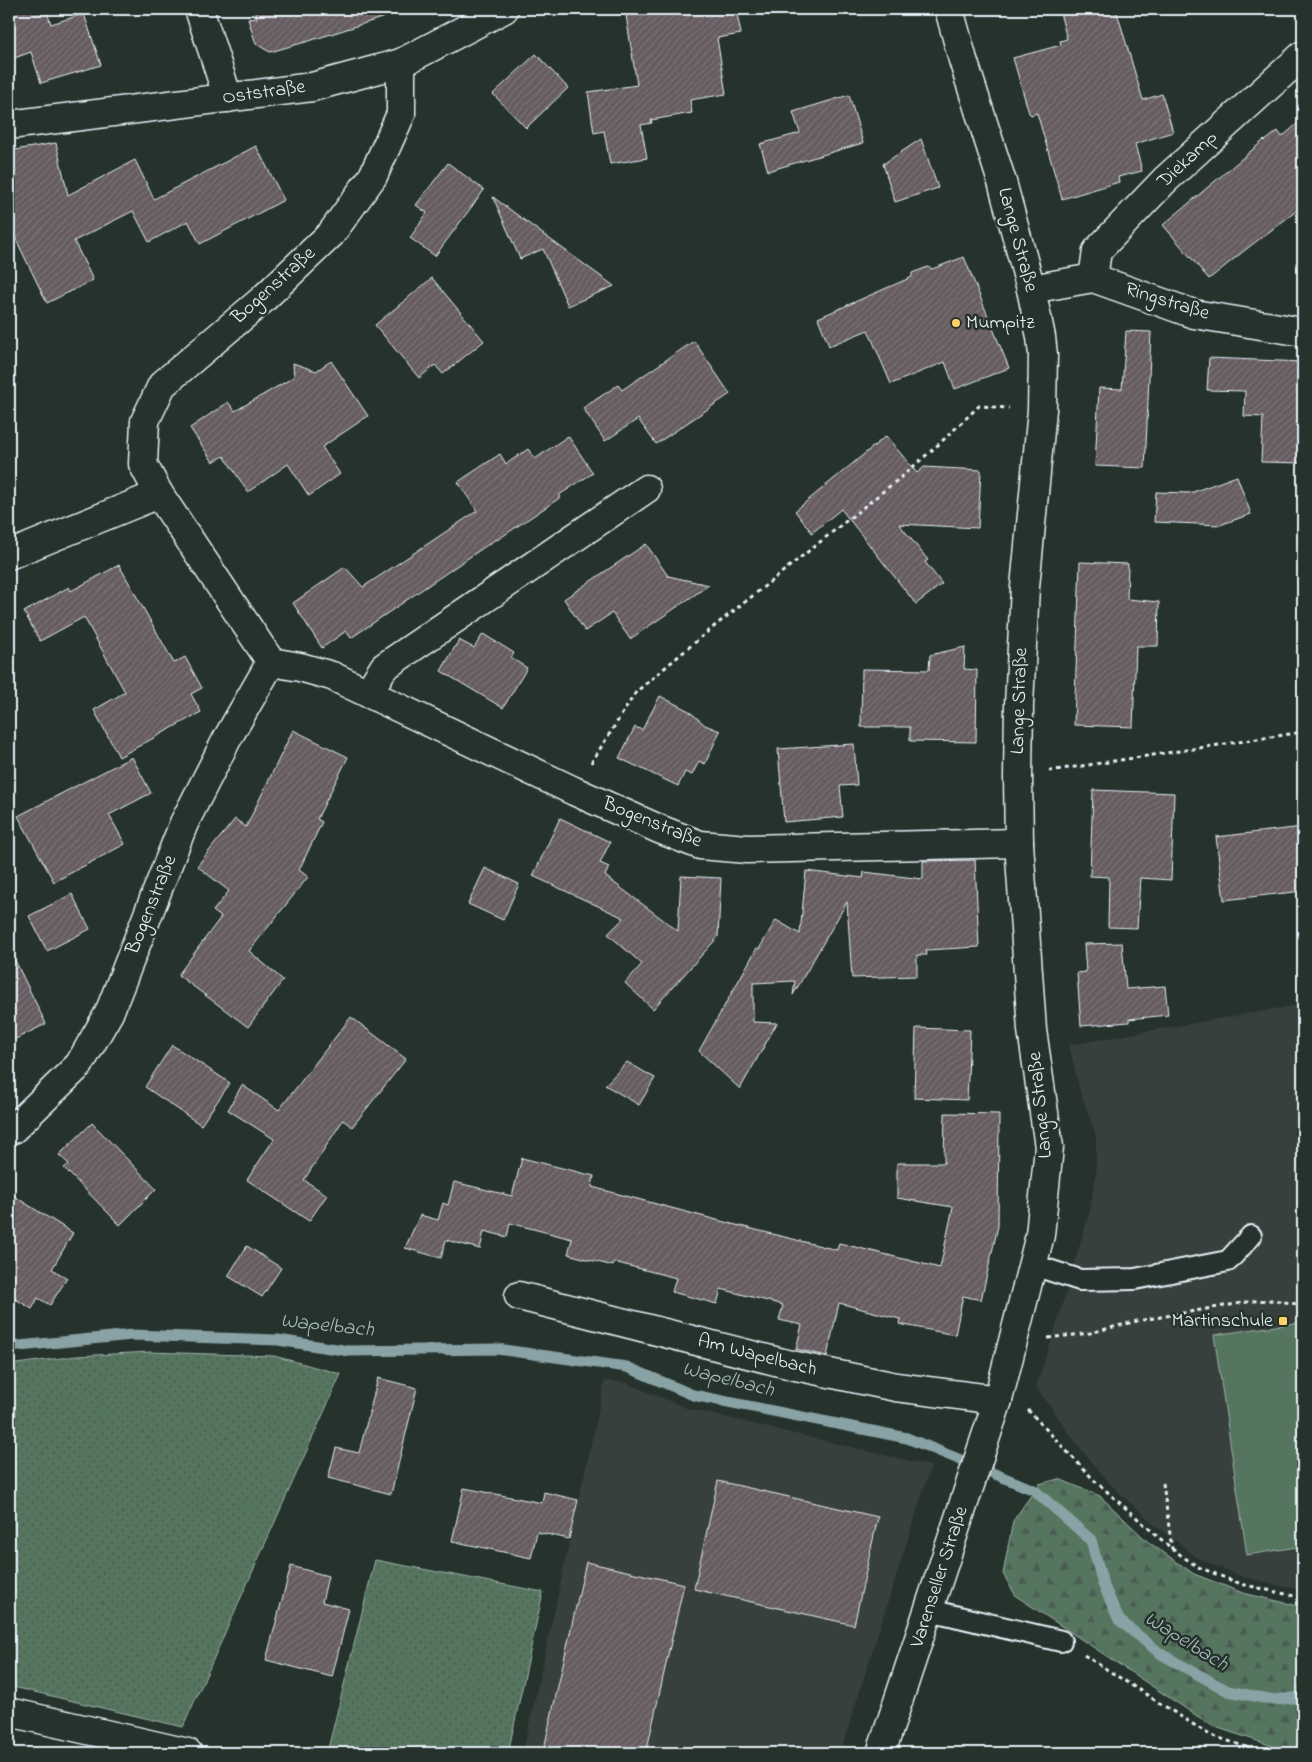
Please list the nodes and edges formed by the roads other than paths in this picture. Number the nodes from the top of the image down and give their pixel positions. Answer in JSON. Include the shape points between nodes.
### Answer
{"nodes":[{"id":1,"x":199,"y":9,"type":"edge"},
{"id":2,"x":504,"y":9,"type":"edge"},
{"id":3,"x":949,"y":9,"type":"edge"},
{"id":4,"x":1303,"y":55,"type":"edge"},
{"id":5,"x":401,"y":63,"type":"junction"},
{"id":6,"x":228,"y":98,"type":"junction"},
{"id":7,"x":9,"y":125,"type":"edge"},
{"id":8,"x":1093,"y":278,"type":"junction"},
{"id":9,"x":1031,"y":289,"type":"junction"},
{"id":10,"x":1303,"y":332,"type":"edge"},
{"id":11,"x":646,"y":489,"type":"dead end"},
{"id":12,"x":159,"y":494,"type":"junction"},
{"id":13,"x":9,"y":555,"type":"edge"},
{"id":14,"x":271,"y":662,"type":"junction"},
{"id":15,"x":368,"y":693,"type":"junction"},
{"id":16,"x":1019,"y":844,"type":"junction"},
{"id":17,"x":9,"y":1130,"type":"edge"},
{"id":18,"x":1251,"y":1236,"type":"dead end"},
{"id":19,"x":1033,"y":1265,"type":"junction"},
{"id":20,"x":520,"y":1296,"type":"dead end"},
{"id":21,"x":994,"y":1412,"type":"junction"},
{"id":22,"x":929,"y":1610,"type":"junction"},
{"id":23,"x":1061,"y":1641,"type":"road end"},
{"id":24,"x":9,"y":1712,"type":"edge"},
{"id":25,"x":188,"y":1753,"type":"edge"},
{"id":26,"x":881,"y":1753,"type":"edge"}],
"edges":[{"from":1,"to":6,"type":"street"},
{"from":2,"to":5,"type":"street","name":"Oststraße"},
{"from":3,"to":9,"type":"street","name":"Lange Straße"},
{"from":4,"to":8,"type":"street","name":"Diekamp","via":[[1165,180],[1097,250]]},
{"from":5,"to":6,"type":"street","name":"Oststraße","via":[[312,87]]},
{"from":5,"to":12,"type":"street","name":"Bogenstraße","via":[[401,114],[373,176],[331,234],[262,300],[162,385],[145,421],[143,464]]},
{"from":6,"to":7,"type":"street","name":"Oststraße"},
{"from":8,"to":9,"type":"street","name":"Ringstraße"},
{"from":8,"to":10,"type":"street","name":"Ringstraße","via":[[1194,314]]},
{"from":9,"to":16,"type":"street","name":"Lange Straße","via":[[1043,355],[1042,410],[1025,587],[1018,705]]},
{"from":11,"to":15,"type":"street","via":[[384,666]]},
{"from":12,"to":13,"type":"street"},
{"from":12,"to":14,"type":"street","name":"Bogenstraße"},
{"from":14,"to":15,"type":"street","name":"Bogenstraße","via":[[332,676]]},
{"from":14,"to":17,"type":"street","name":"Bogenstraße","via":[[184,824],[108,1013],[79,1065]]},
{"from":15,"to":16,"type":"street","name":"Bogenstraße","via":[[659,830],[700,845],[747,849]]},
{"from":16,"to":19,"type":"street","name":"Lange Straße","via":[[1032,1030],[1049,1147],[1040,1235]]},
{"from":18,"to":19,"type":"lane","via":[[1228,1261],[1136,1279],[1080,1280]]},
{"from":19,"to":21,"type":"street","name":"Lange Straße"},
{"from":20,"to":21,"type":"street","name":"Am Wapelbach"},
{"from":21,"to":22,"type":"street","name":"Varenseller Straße"},
{"from":22,"to":23,"type":"lane"},
{"from":22,"to":26,"type":"street","name":"Varenseller Straße"},
{"from":24,"to":25,"type":"street"}]}
